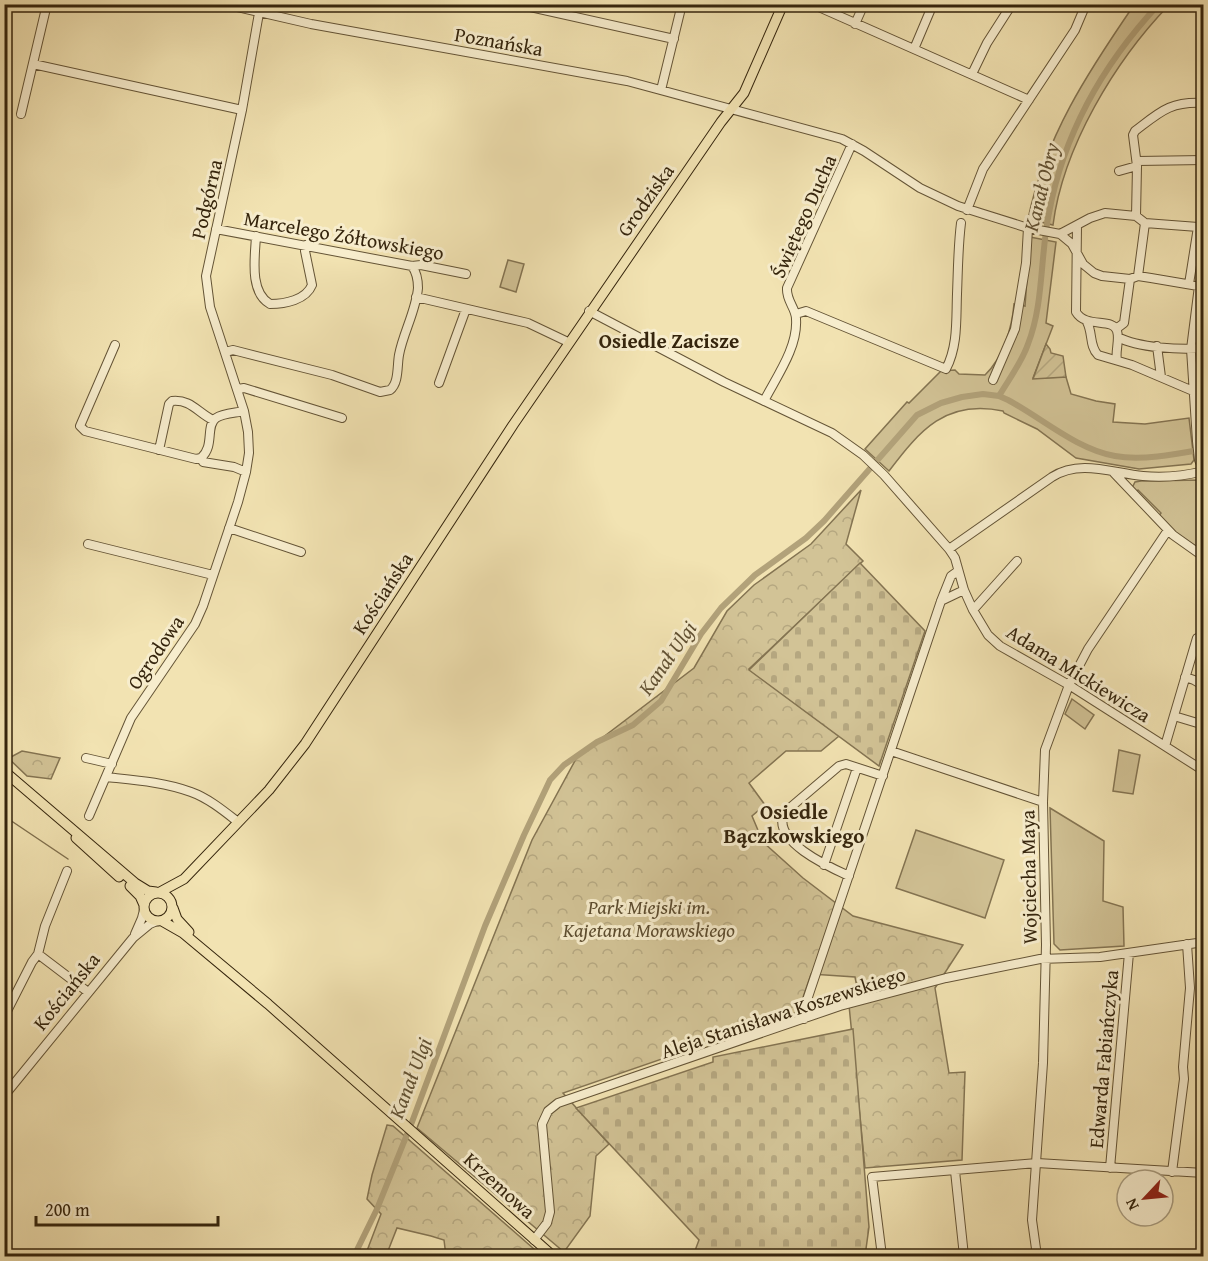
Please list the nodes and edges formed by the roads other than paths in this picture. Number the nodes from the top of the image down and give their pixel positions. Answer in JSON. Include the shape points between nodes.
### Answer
{"nodes":[{"id":1,"x":47,"y":4,"type":"edge"},
{"id":2,"x":224,"y":4,"type":"edge"},
{"id":3,"x":517,"y":4,"type":"edge"},
{"id":4,"x":681,"y":4,"type":"edge"},
{"id":5,"x":783,"y":4,"type":"edge"},
{"id":6,"x":812,"y":4,"type":"edge"},
{"id":7,"x":864,"y":4,"type":"edge"},
{"id":8,"x":933,"y":4,"type":"edge"},
{"id":9,"x":1012,"y":4,"type":"edge"},
{"id":10,"x":1086,"y":4,"type":"edge"},
{"id":11,"x":259,"y":13,"type":"junction"},
{"id":12,"x":855,"y":24,"type":"junction"},
{"id":13,"x":674,"y":39,"type":"junction"},
{"id":14,"x":914,"y":49,"type":"junction"},
{"id":15,"x":33,"y":64,"type":"junction"},
{"id":16,"x":972,"y":74,"type":"junction"},
{"id":17,"x":661,"y":90,"type":"junction"},
{"id":18,"x":1029,"y":100,"type":"junction"},
{"id":19,"x":1203,"y":103,"type":"edge"},
{"id":20,"x":242,"y":110,"type":"junction"},
{"id":21,"x":731,"y":110,"type":"junction"},
{"id":22,"x":21,"y":114,"type":"dead end"},
{"id":23,"x":852,"y":144,"type":"junction"},
{"id":24,"x":1203,"y":160,"type":"edge"},
{"id":25,"x":1137,"y":163,"type":"junction"},
{"id":26,"x":1119,"y":171,"type":"dead end"},
{"id":27,"x":967,"y":210,"type":"junction"},
{"id":28,"x":1136,"y":216,"type":"junction"},
{"id":29,"x":961,"y":223,"type":"dead end"},
{"id":30,"x":1145,"y":223,"type":"junction"},
{"id":31,"x":1201,"y":225,"type":"edge"},
{"id":32,"x":1077,"y":226,"type":"junction"},
{"id":33,"x":216,"y":229,"type":"junction"},
{"id":34,"x":1031,"y":229,"type":"junction"},
{"id":35,"x":1058,"y":234,"type":"junction"},
{"id":36,"x":256,"y":236,"type":"junction"},
{"id":37,"x":306,"y":245,"type":"junction"},
{"id":38,"x":1078,"y":255,"type":"junction"},
{"id":39,"x":412,"y":266,"type":"junction"},
{"id":40,"x":466,"y":274,"type":"dead end"},
{"id":41,"x":1134,"y":278,"type":"junction"},
{"id":42,"x":1189,"y":284,"type":"junction"},
{"id":43,"x":1201,"y":286,"type":"edge"},
{"id":44,"x":416,"y":297,"type":"junction"},
{"id":45,"x":466,"y":309,"type":"junction"},
{"id":46,"x":589,"y":312,"type":"junction"},
{"id":47,"x":796,"y":314,"type":"junction"},
{"id":48,"x":1087,"y":322,"type":"junction"},
{"id":49,"x":1117,"y":333,"type":"junction"},
{"id":50,"x":568,"y":342,"type":"junction"},
{"id":51,"x":115,"y":345,"type":"dead end"},
{"id":52,"x":1157,"y":346,"type":"junction"},
{"id":53,"x":1203,"y":348,"type":"edge"},
{"id":54,"x":1191,"y":349,"type":"junction"},
{"id":55,"x":225,"y":352,"type":"junction"},
{"id":56,"x":1117,"y":360,"type":"junction"},
{"id":57,"x":1161,"y":377,"type":"junction"},
{"id":58,"x":993,"y":380,"type":"dead end"},
{"id":59,"x":439,"y":383,"type":"dead end"},
{"id":60,"x":238,"y":389,"type":"junction"},
{"id":61,"x":1193,"y":391,"type":"junction"},
{"id":62,"x":764,"y":401,"type":"junction"},
{"id":63,"x":244,"y":411,"type":"junction"},
{"id":64,"x":342,"y":418,"type":"dead end"},
{"id":65,"x":213,"y":420,"type":"junction"},
{"id":66,"x":159,"y":450,"type":"junction"},
{"id":67,"x":201,"y":458,"type":"junction"},
{"id":68,"x":1203,"y":471,"type":"edge"},
{"id":69,"x":246,"y":472,"type":"junction"},
{"id":70,"x":1113,"y":472,"type":"junction"},
{"id":71,"x":1142,"y":476,"type":"junction"},
{"id":72,"x":1128,"y":487,"type":"junction"},
{"id":73,"x":238,"y":502,"type":"joint"},
{"id":74,"x":229,"y":528,"type":"junction"},
{"id":75,"x":1168,"y":530,"type":"junction"},
{"id":76,"x":88,"y":544,"type":"dead end"},
{"id":77,"x":949,"y":549,"type":"junction"},
{"id":78,"x":301,"y":552,"type":"dead end"},
{"id":79,"x":1203,"y":557,"type":"edge"},
{"id":80,"x":1017,"y":561,"type":"dead end"},
{"id":81,"x":958,"y":571,"type":"junction"},
{"id":82,"x":213,"y":575,"type":"junction"},
{"id":83,"x":964,"y":590,"type":"junction"},
{"id":84,"x":941,"y":601,"type":"junction"},
{"id":85,"x":972,"y":610,"type":"junction"},
{"id":86,"x":1203,"y":636,"type":"edge"},
{"id":87,"x":1185,"y":677,"type":"junction"},
{"id":88,"x":1070,"y":685,"type":"junction"},
{"id":89,"x":1203,"y":686,"type":"edge"},
{"id":90,"x":1174,"y":716,"type":"junction"},
{"id":91,"x":1203,"y":725,"type":"edge"},
{"id":92,"x":1165,"y":747,"type":"junction"},
{"id":93,"x":891,"y":751,"type":"junction"},
{"id":94,"x":86,"y":758,"type":"dead end"},
{"id":95,"x":112,"y":764,"type":"junction"},
{"id":96,"x":857,"y":768,"type":"junction"},
{"id":97,"x":4,"y":771,"type":"edge"},
{"id":98,"x":1203,"y":771,"type":"edge"},
{"id":99,"x":883,"y":776,"type":"junction"},
{"id":100,"x":106,"y":777,"type":"junction"},
{"id":101,"x":1043,"y":802,"type":"junction"},
{"id":102,"x":51,"y":813,"type":"junction"},
{"id":103,"x":89,"y":816,"type":"dead end"},
{"id":104,"x":238,"y":822,"type":"junction"},
{"id":105,"x":824,"y":866,"type":"junction"},
{"id":106,"x":67,"y":871,"type":"dead end"},
{"id":107,"x":849,"y":876,"type":"junction"},
{"id":108,"x":184,"y":879,"type":"junction"},
{"id":109,"x":158,"y":892,"type":"junction"},
{"id":110,"x":172,"y":906,"type":"junction"},
{"id":111,"x":144,"y":908,"type":"junction"},
{"id":112,"x":160,"y":921,"type":"junction"},
{"id":113,"x":132,"y":938,"type":"junction"},
{"id":114,"x":1203,"y":942,"type":"edge"},
{"id":115,"x":1187,"y":944,"type":"junction"},
{"id":116,"x":1129,"y":953,"type":"junction"},
{"id":117,"x":38,"y":954,"type":"junction"},
{"id":118,"x":1046,"y":958,"type":"junction"},
{"id":119,"x":88,"y":992,"type":"junction"},
{"id":120,"x":268,"y":1004,"type":"junction"},
{"id":121,"x":4,"y":1017,"type":"edge"},
{"id":122,"x":804,"y":1018,"type":"junction"},
{"id":123,"x":4,"y":1096,"type":"edge"},
{"id":124,"x":1037,"y":1163,"type":"junction"},
{"id":125,"x":1110,"y":1168,"type":"junction"},
{"id":126,"x":1115,"y":1168,"type":"edge"},
{"id":127,"x":1173,"y":1168,"type":"edge"},
{"id":128,"x":955,"y":1171,"type":"junction"},
{"id":129,"x":1175,"y":1172,"type":"edge"},
{"id":130,"x":1203,"y":1173,"type":"edge"},
{"id":131,"x":534,"y":1240,"type":"junction"},
{"id":132,"x":1203,"y":1255,"type":"edge"},
{"id":133,"x":553,"y":1257,"type":"edge"},
{"id":134,"x":882,"y":1257,"type":"edge"},
{"id":135,"x":964,"y":1257,"type":"edge"},
{"id":136,"x":1037,"y":1257,"type":"edge"},
{"id":137,"x":1158,"y":1257,"type":"edge"}],
"edges":[{"from":1,"to":15,"type":"street"},
{"from":2,"to":11,"type":"street","name":"Poznańska"},
{"from":3,"to":13,"type":"street"},
{"from":4,"to":13,"type":"street"},
{"from":5,"to":21,"type":"main road","name":"Grodziska","via":[[747,87]]},
{"from":6,"to":12,"type":"street"},
{"from":7,"to":12,"type":"street"},
{"from":8,"to":14,"type":"street"},
{"from":9,"to":16,"type":"street"},
{"from":10,"to":18,"type":"street","via":[[1075,30]]},
{"from":11,"to":17,"type":"street","name":"Poznańska"},
{"from":11,"to":20,"type":"street","name":"Podgórna"},
{"from":12,"to":14,"type":"street"},
{"from":13,"to":17,"type":"street"},
{"from":14,"to":16,"type":"street"},
{"from":15,"to":20,"type":"street"},
{"from":15,"to":22,"type":"street"},
{"from":16,"to":18,"type":"street"},
{"from":17,"to":21,"type":"street","name":"Poznańska"},
{"from":18,"to":27,"type":"street","via":[[983,169]]},
{"from":19,"to":25,"type":"street","via":[[1173,105],[1135,131]]},
{"from":20,"to":33,"type":"street","name":"Podgórna"},
{"from":21,"to":23,"type":"street","name":"Poznańska"},
{"from":21,"to":46,"type":"main road","name":"Grodziska"},
{"from":23,"to":27,"type":"street","name":"Poznańska","via":[[920,188]]},
{"from":23,"to":47,"type":"street","name":"Świętego Ducha","via":[[787,288],[787,299]]},
{"from":24,"to":25,"type":"street"},
{"from":25,"to":26,"type":"street"},
{"from":25,"to":28,"type":"street"},
{"from":27,"to":34,"type":"street","name":"Poznańska"},
{"from":28,"to":30,"type":"street"},
{"from":28,"to":32,"type":"street","via":[[1105,213]]},
{"from":29,"to":47,"type":"street","via":[[956,338],[946,369],[806,311]]},
{"from":30,"to":31,"type":"street"},
{"from":30,"to":41,"type":"street"},
{"from":31,"to":42,"type":"street"},
{"from":32,"to":35,"type":"street"},
{"from":32,"to":38,"type":"street"},
{"from":33,"to":36,"type":"street","name":"Marcelego Żółtowskiego"},
{"from":33,"to":55,"type":"street","name":"Podgórna","via":[[207,289]]},
{"from":34,"to":35,"type":"street","name":"Poznańska"},
{"from":34,"to":58,"type":"street","via":[[1015,329]]},
{"from":35,"to":38,"type":"street","via":[[1072,244]]},
{"from":36,"to":37,"type":"street","name":"Marcelego Żółtowskiego"},
{"from":36,"to":37,"type":"street","via":[[259,292],[270,304],[300,298],[311,290]]},
{"from":37,"to":39,"type":"street","name":"Marcelego Żółtowskiego"},
{"from":38,"to":41,"type":"street","via":[[1094,273]]},
{"from":38,"to":48,"type":"street","via":[[1076,312]]},
{"from":39,"to":40,"type":"street","name":"Marcelego Żółtowskiego"},
{"from":39,"to":44,"type":"street","via":[[417,276]]},
{"from":41,"to":42,"type":"street"},
{"from":41,"to":49,"type":"street","via":[[1124,323]]},
{"from":42,"to":43,"type":"street"},
{"from":43,"to":54,"type":"street"},
{"from":44,"to":45,"type":"street"},
{"from":44,"to":55,"type":"street","via":[[402,341],[396,383],[390,390],[380,392],[332,375],[233,350]]},
{"from":45,"to":50,"type":"street","via":[[528,323]]},
{"from":45,"to":59,"type":"street"},
{"from":46,"to":50,"type":"main road","name":"Kościańska"},
{"from":46,"to":62,"type":"street","name":"Adama Mickiewicza"},
{"from":47,"to":62,"type":"street","name":"Świętego Ducha","via":[[795,340]]},
{"from":48,"to":49,"type":"street","via":[[1110,324]]},
{"from":48,"to":56,"type":"street","via":[[1095,352]]},
{"from":49,"to":52,"type":"street","via":[[1126,341]]},
{"from":49,"to":56,"type":"street"},
{"from":50,"to":104,"type":"main road","name":"Kościańska","via":[[305,744]]},
{"from":51,"to":66,"type":"street","via":[[81,426],[85,431]]},
{"from":52,"to":54,"type":"street"},
{"from":52,"to":57,"type":"street"},
{"from":53,"to":54,"type":"street"},
{"from":54,"to":61,"type":"street"},
{"from":55,"to":60,"type":"street","name":"Podgórna"},
{"from":56,"to":57,"type":"street"},
{"from":57,"to":61,"type":"street"},
{"from":60,"to":63,"type":"street","name":"Podgórna"},
{"from":60,"to":64,"type":"street"},
{"from":61,"to":68,"type":"street"},
{"from":62,"to":77,"type":"street","name":"Adama Mickiewicza","via":[[832,433],[864,456]]},
{"from":63,"to":65,"type":"street"},
{"from":63,"to":69,"type":"street","name":"Podgórna","via":[[249,439]]},
{"from":65,"to":66,"type":"street","via":[[194,406],[172,401]]},
{"from":65,"to":67,"type":"street","via":[[209,448]]},
{"from":66,"to":67,"type":"street"},
{"from":67,"to":69,"type":"street","via":[[203,462]]},
{"from":68,"to":71,"type":"street"},
{"from":69,"to":73,"type":"street","name":"Podgórna"},
{"from":70,"to":71,"type":"street"},
{"from":70,"to":72,"type":"street"},
{"from":70,"to":77,"type":"street","via":[[1076,467],[1060,471]]},
{"from":71,"to":72,"type":"street"},
{"from":72,"to":75,"type":"street"},
{"from":73,"to":74,"type":"street","name":"Ogrodowa"},
{"from":74,"to":78,"type":"street"},
{"from":74,"to":82,"type":"street","name":"Ogrodowa"},
{"from":75,"to":79,"type":"street"},
{"from":75,"to":88,"type":"street","name":"Wojciecha Maya","via":[[1088,649]]},
{"from":76,"to":82,"type":"street"},
{"from":77,"to":81,"type":"street","name":"Adama Mickiewicza"},
{"from":80,"to":85,"type":"street"},
{"from":81,"to":83,"type":"street","name":"Adama Mickiewicza"},
{"from":81,"to":84,"type":"street","via":[[951,576]]},
{"from":82,"to":95,"type":"street","name":"Ogrodowa","via":[[195,624],[131,718]]},
{"from":83,"to":84,"type":"street"},
{"from":83,"to":85,"type":"street","name":"Adama Mickiewicza"},
{"from":84,"to":93,"type":"street"},
{"from":85,"to":88,"type":"street","name":"Adama Mickiewicza","via":[[999,646]]},
{"from":86,"to":87,"type":"street","via":[[1197,638]]},
{"from":87,"to":89,"type":"street"},
{"from":87,"to":90,"type":"street"},
{"from":88,"to":92,"type":"street","name":"Adama Mickiewicza"},
{"from":88,"to":101,"type":"street","name":"Wojciecha Maya","via":[[1045,750]]},
{"from":90,"to":91,"type":"street"},
{"from":90,"to":92,"type":"street"},
{"from":92,"to":98,"type":"street","name":"Adama Mickiewicza"},
{"from":93,"to":99,"type":"street"},
{"from":93,"to":101,"type":"street"},
{"from":94,"to":95,"type":"street"},
{"from":95,"to":100,"type":"street","name":"Ogrodowa"},
{"from":96,"to":99,"type":"street"},
{"from":96,"to":105,"type":"street"},
{"from":96,"to":105,"type":"street","via":[[839,766],[781,818],[785,835]]},
{"from":97,"to":102,"type":"main road"},
{"from":99,"to":107,"type":"street"},
{"from":100,"to":103,"type":"street","name":"Ogrodowa"},
{"from":100,"to":104,"type":"street","via":[[191,792]]},
{"from":101,"to":118,"type":"street","name":"Wojciecha Maya"},
{"from":102,"to":109,"type":"main road","via":[[135,884]]},
{"from":102,"to":111,"type":"main road","via":[[138,893]]},
{"from":104,"to":108,"type":"main road","name":"Kościańska"},
{"from":105,"to":107,"type":"street"},
{"from":106,"to":117,"type":"street"},
{"from":107,"to":122,"type":"street"},
{"from":108,"to":109,"type":"main road","name":"Kościańska"},
{"from":108,"to":110,"type":"main road","name":"Kościańska"},
{"from":109,"to":110,"type":"main road","via":[[168,896]]},
{"from":109,"to":111,"type":"main road","via":[[146,898]]},
{"from":110,"to":112,"type":"main road","via":[[169,916]]},
{"from":110,"to":120,"type":"main road","via":[[184,927]]},
{"from":111,"to":112,"type":"main road","via":[[150,919]]},
{"from":111,"to":113,"type":"street","name":"Kościańska"},
{"from":112,"to":113,"type":"street","name":"Kościańska"},
{"from":112,"to":120,"type":"main road","via":[[183,933]]},
{"from":113,"to":119,"type":"street","name":"Kościańska"},
{"from":114,"to":115,"type":"street","name":"Aleja Stanisława Koszewskiego"},
{"from":115,"to":116,"type":"street","name":"Aleja Stanisława Koszewskiego"},
{"from":115,"to":127,"type":"street","via":[[1190,988]]},
{"from":116,"to":118,"type":"street","name":"Aleja Stanisława Koszewskiego"},
{"from":116,"to":125,"type":"street","name":"Edwarda Fabiańczyka"},
{"from":117,"to":119,"type":"street"},
{"from":117,"to":121,"type":"street"},
{"from":118,"to":122,"type":"street","name":"Aleja Stanisława Koszewskiego","via":[[946,978]]},
{"from":118,"to":124,"type":"street","name":"Wojciecha Maya"},
{"from":119,"to":123,"type":"street","name":"Kościańska"},
{"from":120,"to":131,"type":"main road","name":"Krzemowa"},
{"from":122,"to":131,"type":"street","name":"Aleja Stanisława Koszewskiego","via":[[552,1107],[542,1129],[550,1212]]},
{"from":124,"to":125,"type":"street"},
{"from":124,"to":128,"type":"street"},
{"from":124,"to":136,"type":"street","name":"Wojciecha Maya","via":[[1032,1220]]},
{"from":125,"to":126,"type":"street"},
{"from":128,"to":134,"type":"street","via":[[872,1177]]},
{"from":128,"to":135,"type":"street"},
{"from":129,"to":130,"type":"street"},
{"from":131,"to":133,"type":"main road","name":"Krzemowa"},
{"from":132,"to":137,"type":"street"}]}
